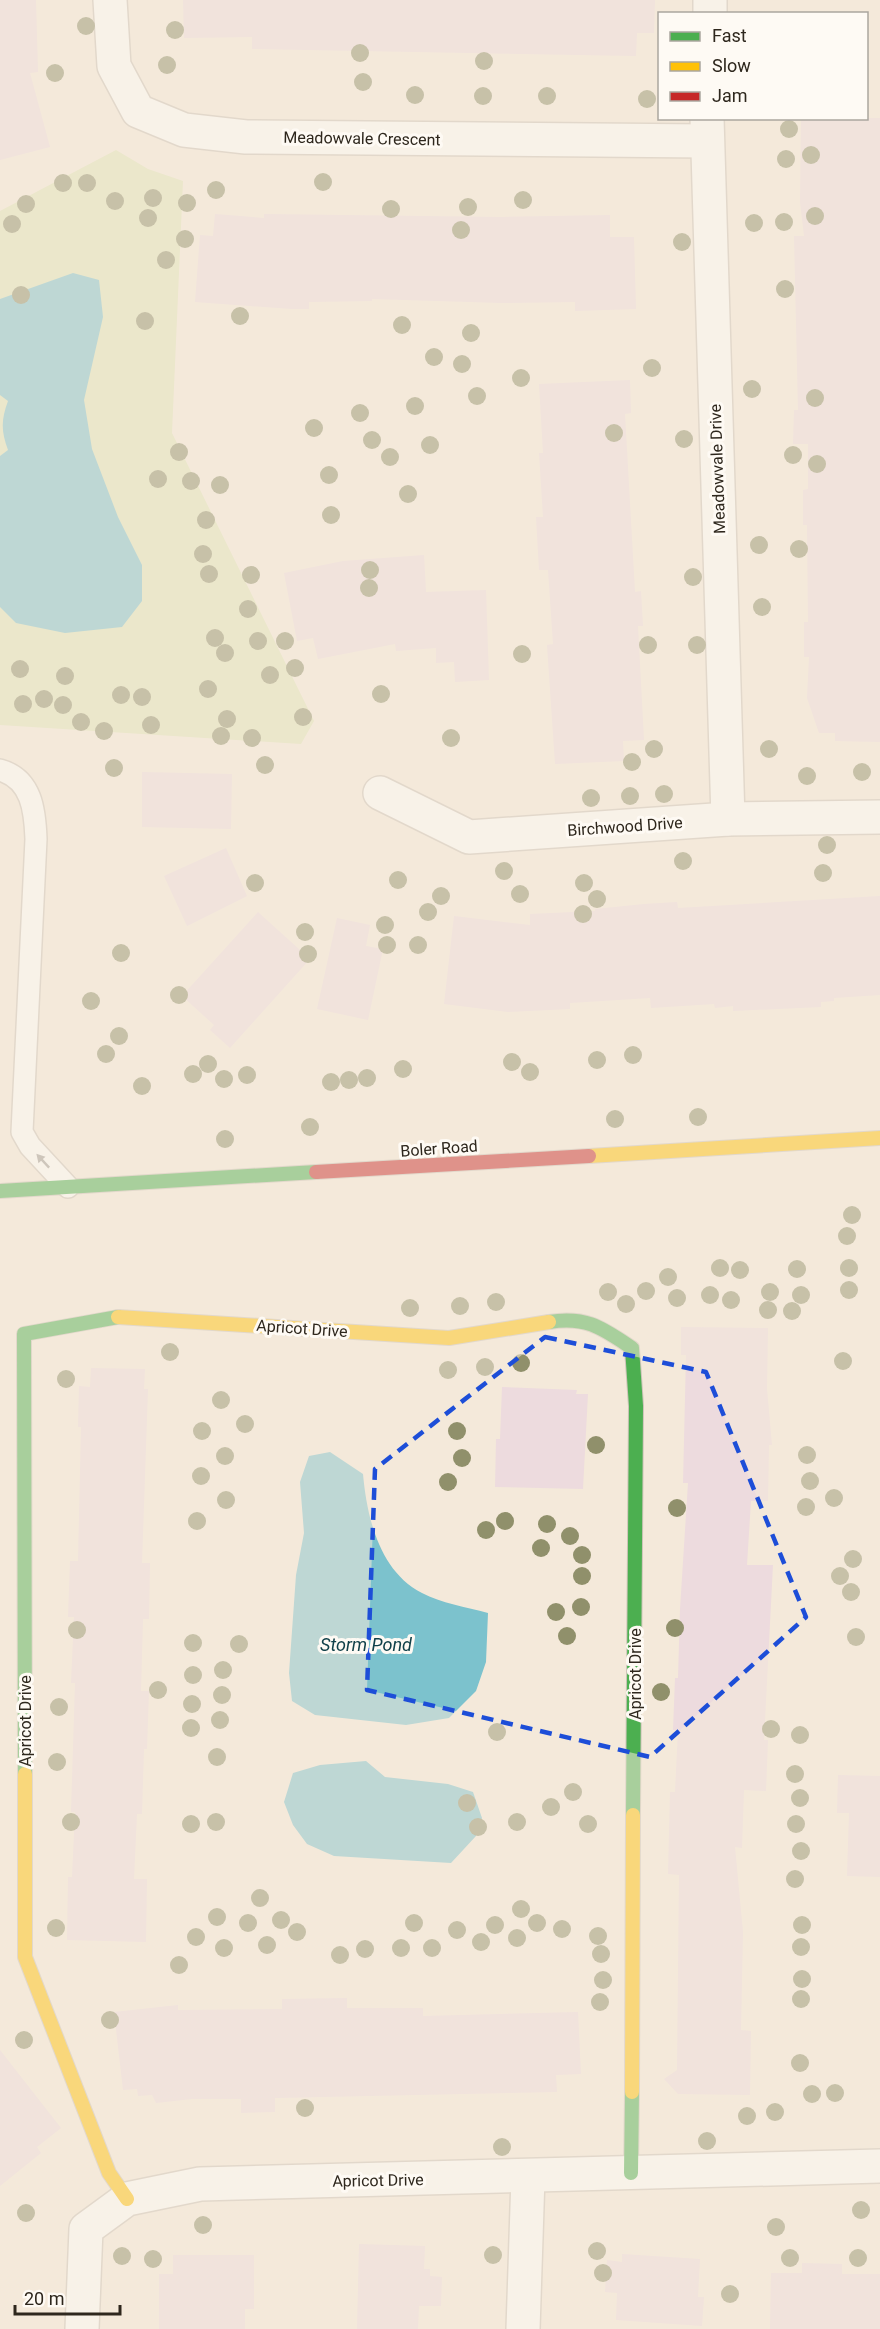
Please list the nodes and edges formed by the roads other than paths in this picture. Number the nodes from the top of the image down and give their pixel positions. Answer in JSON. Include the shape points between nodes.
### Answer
{"nodes":[{"id":1,"x":110,"y":0,"type":"edge"},
{"id":2,"x":707,"y":130,"type":"edge"},
{"id":3,"x":0,"y":770,"type":"edge"},
{"id":4,"x":380,"y":793,"type":"dead end"},
{"id":5,"x":880,"y":816,"type":"edge"},
{"id":6,"x":728,"y":819,"type":"junction"},
{"id":7,"x":880,"y":1137,"type":"edge"},
{"id":8,"x":68,"y":1187,"type":"junction"},
{"id":9,"x":0,"y":1191,"type":"edge"},
{"id":10,"x":880,"y":2166,"type":"edge"},
{"id":11,"x":631,"y":2173,"type":"junction"},
{"id":12,"x":528,"y":2177,"type":"junction"},
{"id":13,"x":127,"y":2199,"type":"junction"},
{"id":14,"x":82,"y":2329,"type":"edge"},
{"id":15,"x":523,"y":2329,"type":"edge"}],
"edges":[{"from":1,"to":2,"type":"street","name":"Meadowvale Crescent","via":[[114,66],[138,111],[183,130],[246,136]]},
{"from":2,"to":6,"type":"street","name":"Meadowvale Drive"},
{"from":8,"to":3,"type":"lane","one_way":true,"via":[[22,1132],[35,810],[23,782]]},
{"from":4,"to":6,"type":"street","name":"Birchwood Drive","via":[[469,837]]},
{"from":5,"to":6,"type":"street","name":"Birchwood Drive"},
{"from":7,"to":8,"type":"street","name":"Boler Road"},
{"from":8,"to":9,"type":"street","name":"Boler Road"},
{"from":10,"to":11,"type":"street","name":"Apricot Drive"},
{"from":11,"to":12,"type":"street","name":"Apricot Drive"},
{"from":11,"to":13,"type":"street","name":"Apricot Drive","via":[[636,1429],[632,1348],[594,1323],[568,1319],[449,1338],[126,1316],[24,1334],[25,1957],[109,2173]]},
{"from":12,"to":13,"type":"street","name":"Apricot Drive","via":[[200,2184]]},
{"from":12,"to":15,"type":"street"},
{"from":13,"to":14,"type":"street","name":"Apricot Drive","via":[[86,2229]]}]}
